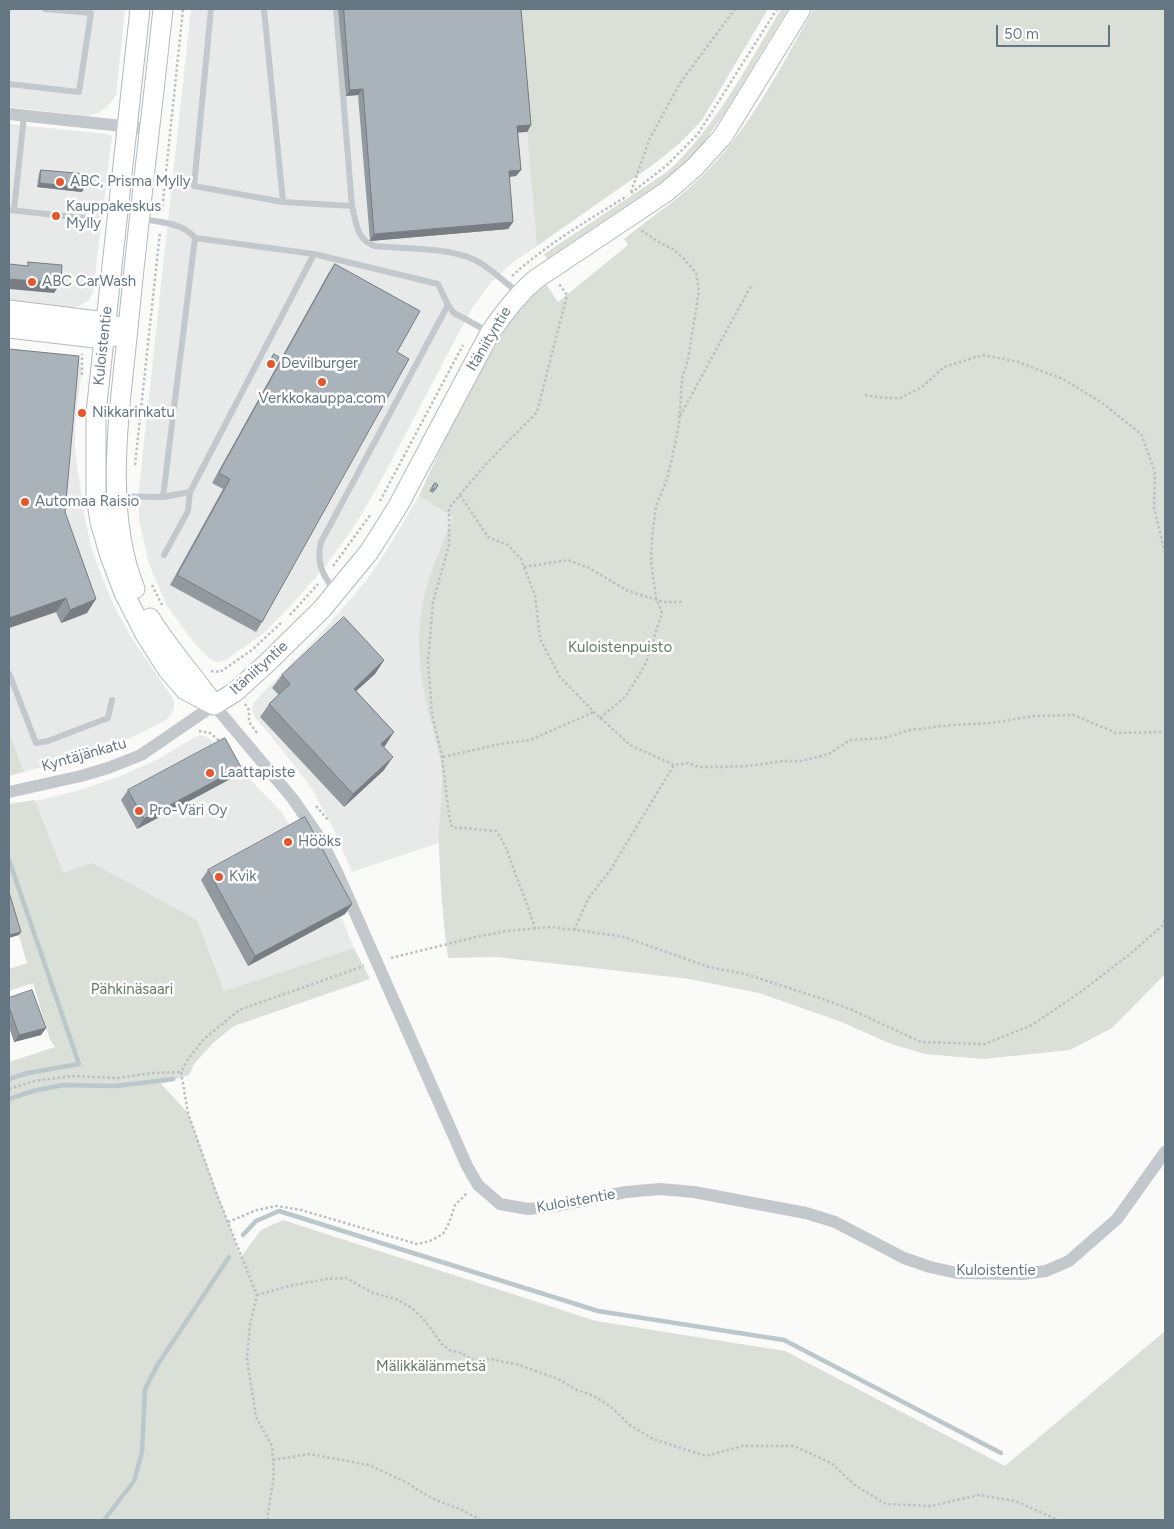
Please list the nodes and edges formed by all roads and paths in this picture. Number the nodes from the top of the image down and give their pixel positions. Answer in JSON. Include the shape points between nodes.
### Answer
{"nodes":[{"id":1,"x":45,"y":9,"type":"edge"},
{"id":2,"x":140,"y":9,"type":"edge"},
{"id":3,"x":163,"y":9,"type":"edge"},
{"id":4,"x":183,"y":9,"type":"edge"},
{"id":5,"x":211,"y":9,"type":"edge"},
{"id":6,"x":264,"y":9,"type":"edge"},
{"id":7,"x":336,"y":9,"type":"edge"},
{"id":8,"x":735,"y":9,"type":"edge"},
{"id":9,"x":801,"y":9,"type":"edge"},
{"id":10,"x":9,"y":84,"type":"edge"},
{"id":11,"x":9,"y":114,"type":"edge"},
{"id":12,"x":24,"y":116,"type":"junction"},
{"id":13,"x":127,"y":126,"type":"junction"},
{"id":14,"x":150,"y":128,"type":"junction"},
{"id":15,"x":630,"y":194,"type":"dead end"},
{"id":16,"x":283,"y":202,"type":"junction"},
{"id":17,"x":352,"y":206,"type":"junction"},
{"id":18,"x":12,"y":210,"type":"edge"},
{"id":19,"x":84,"y":218,"type":"dead end"},
{"id":20,"x":140,"y":219,"type":"junction"},
{"id":21,"x":161,"y":222,"type":"junction"},
{"id":22,"x":638,"y":228,"type":"dead end"},
{"id":23,"x":194,"y":238,"type":"junction"},
{"id":24,"x":314,"y":254,"type":"junction"},
{"id":25,"x":558,"y":283,"type":"dead end"},
{"id":26,"x":752,"y":284,"type":"dead end"},
{"id":27,"x":519,"y":293,"type":"junction"},
{"id":28,"x":448,"y":305,"type":"junction"},
{"id":29,"x":9,"y":310,"type":"edge"},
{"id":30,"x":9,"y":328,"type":"edge"},
{"id":31,"x":105,"y":330,"type":"junction"},
{"id":32,"x":128,"y":331,"type":"junction"},
{"id":33,"x":490,"y":333,"type":"junction"},
{"id":34,"x":865,"y":395,"type":"dead end"},
{"id":35,"x":679,"y":417,"type":"junction"},
{"id":36,"x":135,"y":466,"type":"dead end"},
{"id":37,"x":190,"y":492,"type":"junction"},
{"id":38,"x":460,"y":495,"type":"junction"},
{"id":39,"x":96,"y":496,"type":"junction"},
{"id":40,"x":117,"y":496,"type":"junction"},
{"id":41,"x":163,"y":496,"type":"junction"},
{"id":42,"x":1165,"y":553,"type":"edge"},
{"id":43,"x":164,"y":555,"type":"dead end"},
{"id":44,"x":524,"y":567,"type":"junction"},
{"id":45,"x":149,"y":580,"type":"dead end"},
{"id":46,"x":336,"y":593,"type":"junction"},
{"id":47,"x":656,"y":598,"type":"junction"},
{"id":48,"x":683,"y":602,"type":"dead end"},
{"id":49,"x":163,"y":608,"type":"dead end"},
{"id":50,"x":9,"y":673,"type":"edge"},
{"id":51,"x":112,"y":700,"type":"dead end"},
{"id":52,"x":214,"y":705,"type":"junction"},
{"id":53,"x":594,"y":712,"type":"junction"},
{"id":54,"x":600,"y":718,"type":"junction"},
{"id":55,"x":194,"y":732,"type":"dead end"},
{"id":56,"x":1165,"y":732,"type":"edge"},
{"id":57,"x":223,"y":744,"type":"edge"},
{"id":58,"x":442,"y":757,"type":"junction"},
{"id":59,"x":674,"y":765,"type":"junction"},
{"id":60,"x":9,"y":792,"type":"edge"},
{"id":61,"x":1165,"y":919,"type":"edge"},
{"id":62,"x":535,"y":929,"type":"junction"},
{"id":63,"x":574,"y":930,"type":"junction"},
{"id":64,"x":377,"y":962,"type":"junction"},
{"id":65,"x":181,"y":1072,"type":"junction"},
{"id":66,"x":9,"y":1089,"type":"edge"},
{"id":67,"x":1165,"y":1152,"type":"edge"},
{"id":68,"x":478,"y":1185,"type":"junction"},
{"id":69,"x":228,"y":1222,"type":"dead end"},
{"id":70,"x":257,"y":1295,"type":"junction"},
{"id":71,"x":273,"y":1460,"type":"junction"},
{"id":72,"x":267,"y":1520,"type":"edge"},
{"id":73,"x":482,"y":1520,"type":"edge"},
{"id":74,"x":1058,"y":1520,"type":"edge"}],
"edges":[{"from":1,"to":10,"type":"lane","via":[[91,13],[79,92]]},
{"from":2,"to":13,"type":"street","name":"Kuloistentie"},
{"from":3,"to":14,"type":"street","name":"Kuloistentie"},
{"from":4,"to":21,"type":"path"},
{"from":5,"to":16,"type":"lane","via":[[194,186]]},
{"from":6,"to":16,"type":"lane"},
{"from":7,"to":17,"type":"lane"},
{"from":8,"to":15,"type":"path","via":[[680,83],[649,140]]},
{"from":9,"to":27,"type":"street","name":"Itäniityntie","via":[[723,136],[696,167],[666,192],[549,269]]},
{"from":11,"to":12,"type":"street"},
{"from":12,"to":13,"type":"street"},
{"from":12,"to":18,"type":"lane"},
{"from":13,"to":14,"type":"street"},
{"from":13,"to":31,"type":"street","name":"Kuloistentie"},
{"from":14,"to":20,"type":"street","name":"Kuloistentie"},
{"from":16,"to":17,"type":"lane"},
{"from":17,"to":27,"type":"lane","via":[[358,232],[368,244],[439,251],[475,260]]},
{"from":18,"to":19,"type":"lane"},
{"from":20,"to":21,"type":"lane"},
{"from":20,"to":32,"type":"street","name":"Kuloistentie"},
{"from":21,"to":23,"type":"lane","via":[[188,230]]},
{"from":21,"to":36,"type":"path"},
{"from":22,"to":35,"type":"path","via":[[673,249],[696,273],[699,291],[696,321],[682,378]]},
{"from":23,"to":24,"type":"lane"},
{"from":23,"to":41,"type":"lane"},
{"from":24,"to":28,"type":"lane","via":[[438,284]]},
{"from":24,"to":37,"type":"lane"},
{"from":25,"to":38,"type":"path","via":[[567,294],[536,412]]},
{"from":26,"to":35,"type":"path"},
{"from":27,"to":33,"type":"street","name":"Itäniityntie"},
{"from":28,"to":33,"type":"lane","via":[[454,313]]},
{"from":28,"to":46,"type":"lane","via":[[321,542],[320,565]]},
{"from":29,"to":31,"type":"street"},
{"from":30,"to":31,"type":"street"},
{"from":31,"to":32,"type":"street"},
{"from":31,"to":39,"type":"street","name":"Kuloistentie","via":[[96,413]]},
{"from":32,"to":40,"type":"street","name":"Kuloistentie"},
{"from":33,"to":46,"type":"street","name":"Itäniityntie","via":[[390,520]]},
{"from":34,"to":42,"type":"path","via":[[900,398],[922,387],[944,367],[982,355],[1018,362],[1063,379],[1101,402],[1141,434],[1155,472],[1154,508]]},
{"from":35,"to":47,"type":"path","via":[[672,459],[656,506],[651,561]]},
{"from":37,"to":41,"type":"lane"},
{"from":37,"to":43,"type":"lane","via":[[188,511]]},
{"from":38,"to":44,"type":"path","via":[[488,537],[508,545],[522,559]]},
{"from":38,"to":58,"type":"path","via":[[449,508],[449,545],[433,602],[428,662],[432,714]]},
{"from":39,"to":40,"type":"lane"},
{"from":39,"to":52,"type":"street","name":"Kuloistentie","via":[[110,556],[138,621],[176,682]]},
{"from":40,"to":41,"type":"lane"},
{"from":40,"to":52,"type":"street","name":"Kuloistentie","via":[[123,551],[135,588],[156,628]]},
{"from":44,"to":47,"type":"path","via":[[568,560],[589,568],[628,591]]},
{"from":44,"to":53,"type":"path","via":[[535,595],[540,639],[560,677]]},
{"from":45,"to":49,"type":"path"},
{"from":46,"to":52,"type":"street","name":"Itäniityntie","via":[[267,663],[235,692]]},
{"from":47,"to":48,"type":"path","via":[[664,602]]},
{"from":47,"to":54,"type":"path","via":[[662,613],[645,664],[626,696]]},
{"from":50,"to":51,"type":"lane","via":[[36,743],[108,718]]},
{"from":52,"to":60,"type":"street","name":"Kyntäjänkatu","via":[[141,755],[81,776]]},
{"from":52,"to":64,"type":"street","name":"Kuloistentie","via":[[293,799],[322,840]]},
{"from":53,"to":54,"type":"path"},
{"from":53,"to":58,"type":"path","via":[[530,740]]},
{"from":54,"to":59,"type":"path","via":[[630,744]]},
{"from":55,"to":57,"type":"path","via":[[210,733]]},
{"from":56,"to":59,"type":"path","via":[[1116,733],[1074,715],[1034,716],[850,740],[829,754],[801,761],[721,767],[698,767],[688,763]]},
{"from":58,"to":62,"type":"path","via":[[452,827],[496,831],[506,845]]},
{"from":59,"to":63,"type":"path","via":[[611,869],[588,899]]},
{"from":61,"to":63,"type":"path","via":[[1162,926],[1130,954],[1082,991],[1032,1025],[985,1044],[921,1042],[850,1009],[745,974],[709,967],[624,938]]},
{"from":62,"to":63,"type":"path"},
{"from":62,"to":64,"type":"path","via":[[476,937]]},
{"from":64,"to":65,"type":"path","via":[[239,1010],[204,1039]]},
{"from":64,"to":68,"type":"street","name":"Kuloistentie"},
{"from":65,"to":66,"type":"path","via":[[118,1078],[72,1076],[34,1081]]},
{"from":65,"to":70,"type":"path","via":[[188,1113]]},
{"from":67,"to":68,"type":"street","name":"Kuloistentie","via":[[1117,1219],[1069,1261],[1046,1271],[1022,1274],[956,1273],[930,1267],[904,1258],[835,1222],[806,1213],[694,1192],[660,1189],[626,1192],[528,1209],[500,1204]]},
{"from":68,"to":69,"type":"path","via":[[455,1205],[442,1234],[417,1244],[277,1206]]},
{"from":70,"to":71,"type":"path","via":[[247,1359],[256,1417],[272,1446]]},
{"from":70,"to":74,"type":"path","via":[[293,1284],[346,1278],[412,1308],[449,1350],[472,1360],[519,1365],[558,1379],[610,1406],[630,1425],[653,1439],[706,1456],[742,1446],[794,1446],[831,1463],[856,1486],[886,1504],[931,1506],[979,1495],[1014,1501]]},
{"from":71,"to":72,"type":"path"},
{"from":71,"to":73,"type":"path","via":[[310,1454],[369,1465]]}]}
